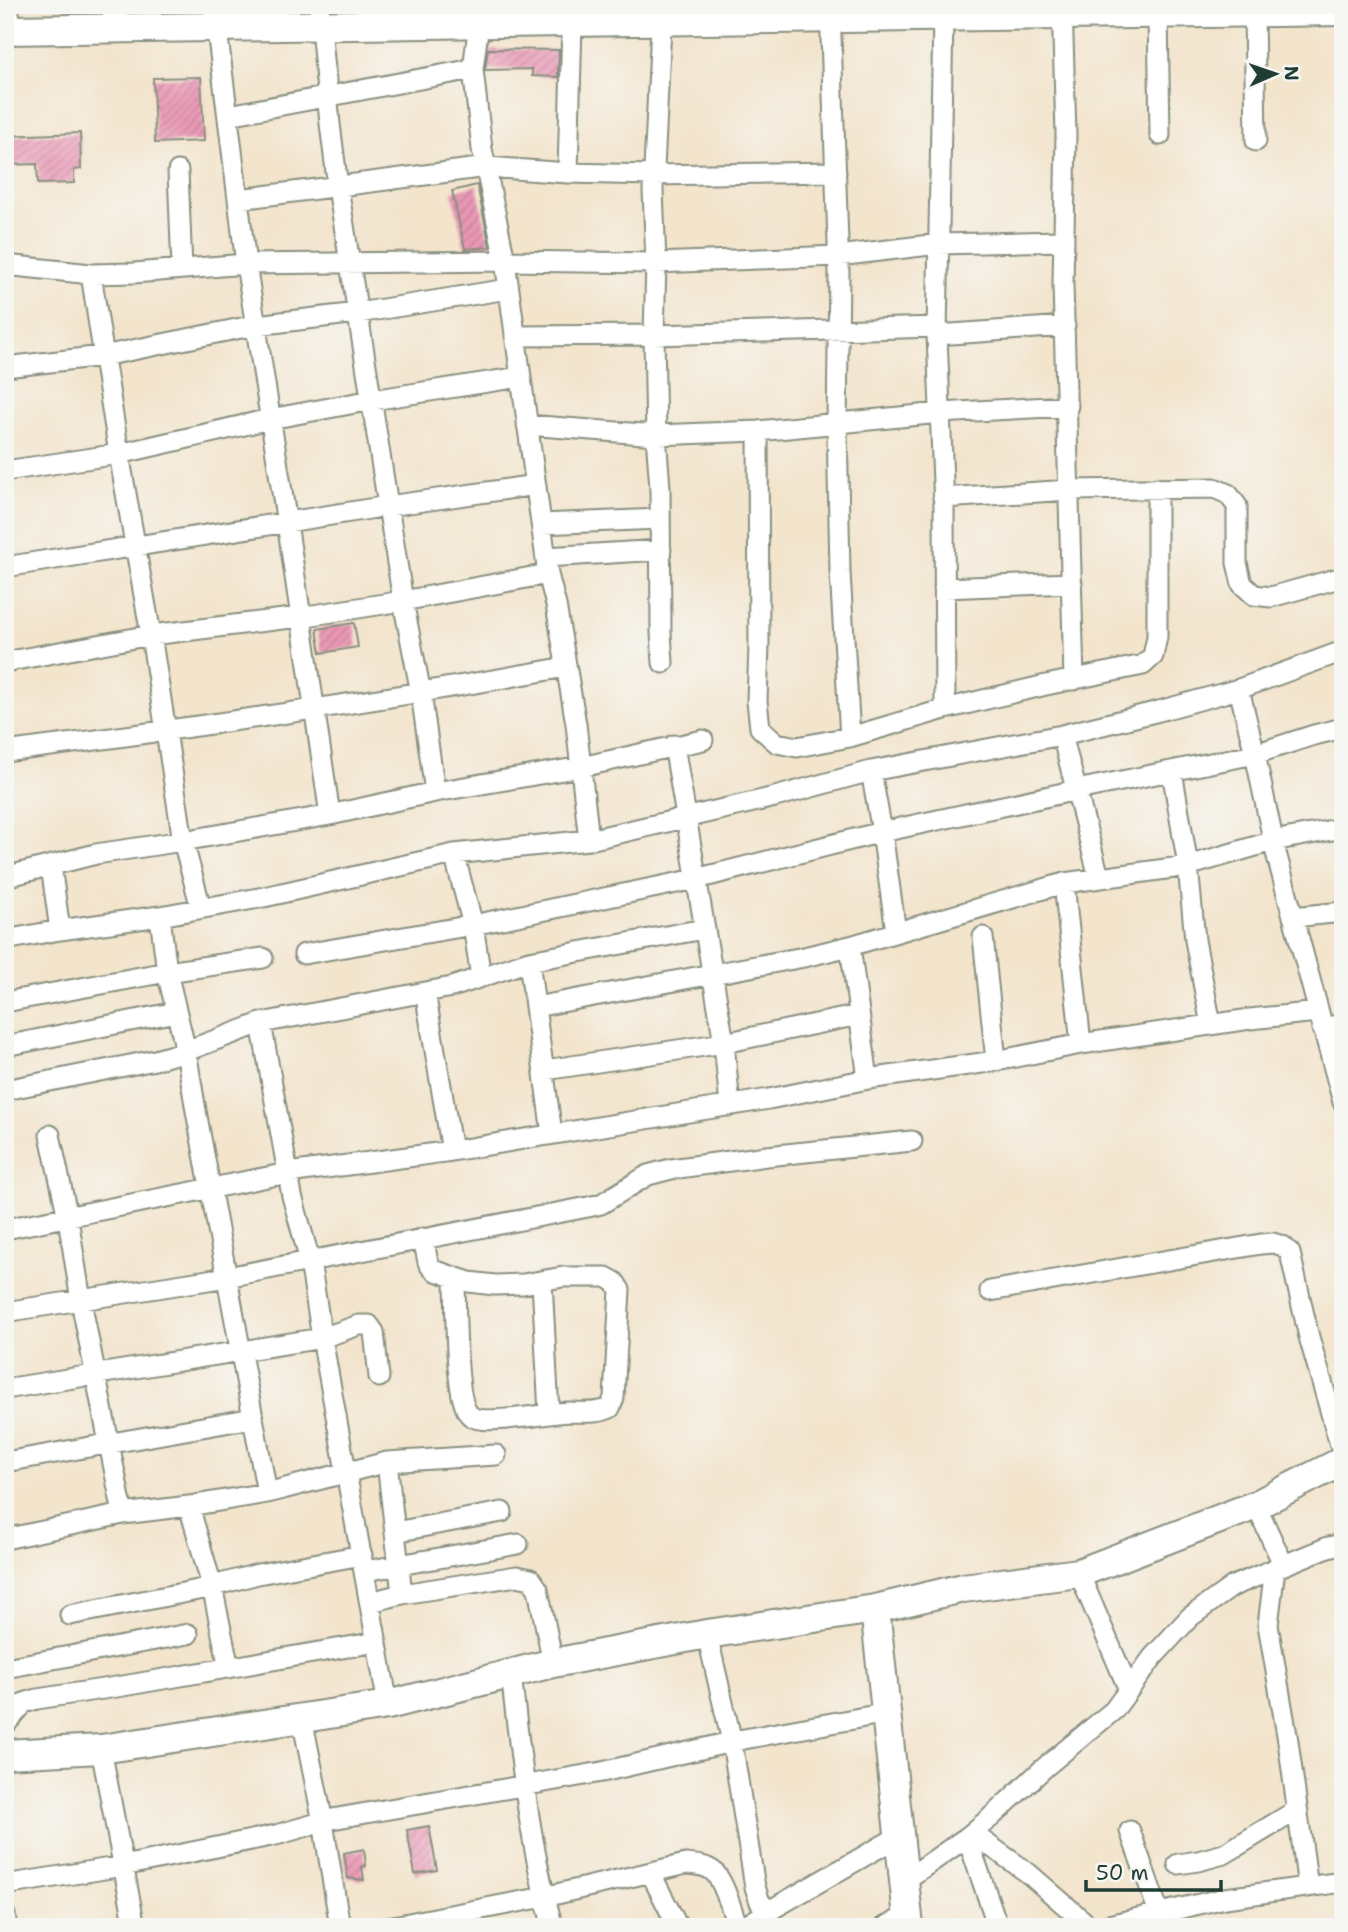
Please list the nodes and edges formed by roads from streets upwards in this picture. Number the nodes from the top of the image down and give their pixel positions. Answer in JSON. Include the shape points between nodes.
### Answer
{"nodes":[{"id":1,"x":1224,"y":9,"type":"edge"},
{"id":2,"x":1063,"y":10,"type":"edge"},
{"id":3,"x":913,"y":11,"type":"edge"},
{"id":4,"x":992,"y":11,"type":"edge"},
{"id":5,"x":1142,"y":11,"type":"edge"},
{"id":6,"x":1343,"y":11,"type":"edge"},
{"id":7,"x":830,"y":12,"type":"edge"},
{"id":8,"x":1254,"y":12,"type":"junction"},
{"id":9,"x":661,"y":13,"type":"edge"},
{"id":10,"x":479,"y":14,"type":"edge"},
{"id":11,"x":320,"y":15,"type":"edge"},
{"id":12,"x":398,"y":15,"type":"edge"},
{"id":13,"x":215,"y":16,"type":"edge"},
{"id":14,"x":114,"y":17,"type":"edge"},
{"id":15,"x":943,"y":17,"type":"junction"},
{"id":16,"x":8,"y":22,"type":"edge"},
{"id":17,"x":572,"y":22,"type":"junction"},
{"id":18,"x":473,"y":69,"type":"junction"},
{"id":19,"x":327,"y":96,"type":"junction"},
{"id":20,"x":229,"y":115,"type":"junction"},
{"id":21,"x":1160,"y":135,"type":"dead end"},
{"id":22,"x":1255,"y":141,"type":"dead end"},
{"id":23,"x":487,"y":167,"type":"junction"},
{"id":24,"x":178,"y":171,"type":"dead end"},
{"id":25,"x":836,"y":172,"type":"junction"},
{"id":26,"x":568,"y":173,"type":"junction"},
{"id":27,"x":653,"y":175,"type":"junction"},
{"id":28,"x":338,"y":187,"type":"junction"},
{"id":29,"x":239,"y":199,"type":"junction"},
{"id":30,"x":1064,"y":241,"type":"junction"},
{"id":31,"x":938,"y":244,"type":"junction"},
{"id":32,"x":838,"y":256,"type":"junction"},
{"id":33,"x":505,"y":261,"type":"junction"},
{"id":34,"x":656,"y":263,"type":"junction"},
{"id":35,"x":246,"y":264,"type":"junction"},
{"id":36,"x":350,"y":264,"type":"junction"},
{"id":37,"x":5,"y":265,"type":"edge"},
{"id":38,"x":183,"y":269,"type":"junction"},
{"id":39,"x":91,"y":274,"type":"junction"},
{"id":40,"x":508,"y":289,"type":"junction"},
{"id":41,"x":358,"y":313,"type":"junction"},
{"id":42,"x":256,"y":325,"type":"junction"},
{"id":43,"x":1065,"y":326,"type":"junction"},
{"id":44,"x":838,"y":331,"type":"junction"},
{"id":45,"x":937,"y":331,"type":"junction"},
{"id":46,"x":654,"y":335,"type":"junction"},
{"id":47,"x":515,"y":336,"type":"junction"},
{"id":48,"x":103,"y":356,"type":"junction"},
{"id":49,"x":5,"y":367,"type":"edge"},
{"id":50,"x":521,"y":377,"type":"junction"},
{"id":51,"x":372,"y":400,"type":"junction"},
{"id":52,"x":1068,"y":406,"type":"junction"},
{"id":53,"x":940,"y":413,"type":"junction"},
{"id":54,"x":270,"y":419,"type":"junction"},
{"id":55,"x":837,"y":424,"type":"junction"},
{"id":56,"x":527,"y":425,"type":"junction"},
{"id":57,"x":758,"y":431,"type":"junction"},
{"id":58,"x":656,"y":435,"type":"junction"},
{"id":59,"x":119,"y":454,"type":"junction"},
{"id":60,"x":5,"y":471,"type":"edge"},
{"id":61,"x":536,"y":485,"type":"junction"},
{"id":62,"x":1157,"y":488,"type":"junction"},
{"id":63,"x":1070,"y":490,"type":"junction"},
{"id":64,"x":943,"y":498,"type":"junction"},
{"id":65,"x":388,"y":506,"type":"junction"},
{"id":66,"x":660,"y":519,"type":"junction"},
{"id":67,"x":286,"y":522,"type":"junction"},
{"id":68,"x":541,"y":524,"type":"junction"},
{"id":69,"x":134,"y":547,"type":"junction"},
{"id":70,"x":661,"y":550,"type":"junction"},
{"id":71,"x":547,"y":565,"type":"junction"},
{"id":72,"x":5,"y":567,"type":"edge"},
{"id":73,"x":1343,"y":578,"type":"edge"},
{"id":74,"x":1072,"y":583,"type":"junction"},
{"id":75,"x":944,"y":588,"type":"junction"},
{"id":76,"x":403,"y":601,"type":"junction"},
{"id":77,"x":300,"y":617,"type":"junction"},
{"id":78,"x":151,"y":635,"type":"junction"},
{"id":79,"x":1343,"y":651,"type":"edge"},
{"id":80,"x":5,"y":662,"type":"edge"},
{"id":81,"x":663,"y":663,"type":"dead end"},
{"id":82,"x":566,"y":667,"type":"junction"},
{"id":83,"x":1074,"y":680,"type":"junction"},
{"id":84,"x":1239,"y":688,"type":"junction"},
{"id":85,"x":421,"y":693,"type":"junction"},
{"id":86,"x":315,"y":709,"type":"junction"},
{"id":87,"x":945,"y":709,"type":"junction"},
{"id":88,"x":1343,"y":728,"type":"edge"},
{"id":89,"x":165,"y":731,"type":"junction"},
{"id":90,"x":1062,"y":734,"type":"junction"},
{"id":91,"x":850,"y":737,"type":"junction"},
{"id":92,"x":703,"y":740,"type":"dead end"},
{"id":93,"x":674,"y":745,"type":"junction"},
{"id":94,"x":5,"y":752,"type":"edge"},
{"id":95,"x":1255,"y":754,"type":"junction"},
{"id":96,"x":581,"y":766,"type":"junction"},
{"id":97,"x":871,"y":771,"type":"junction"},
{"id":98,"x":1172,"y":771,"type":"junction"},
{"id":99,"x":1077,"y":790,"type":"junction"},
{"id":100,"x":436,"y":792,"type":"junction"},
{"id":101,"x":330,"y":815,"type":"junction"},
{"id":102,"x":686,"y":817,"type":"junction"},
{"id":103,"x":1343,"y":828,"type":"edge"},
{"id":104,"x":882,"y":832,"type":"junction"},
{"id":105,"x":589,"y":840,"type":"junction"},
{"id":106,"x":183,"y":841,"type":"junction"},
{"id":107,"x":1273,"y":841,"type":"junction"},
{"id":108,"x":454,"y":854,"type":"junction"},
{"id":109,"x":51,"y":866,"type":"junction"},
{"id":110,"x":1188,"y":866,"type":"junction"},
{"id":111,"x":5,"y":877,"type":"edge"},
{"id":112,"x":1100,"y":877,"type":"junction"},
{"id":113,"x":696,"y":879,"type":"junction"},
{"id":114,"x":1064,"y":883,"type":"junction"},
{"id":115,"x":201,"y":908,"type":"junction"},
{"id":116,"x":1343,"y":912,"type":"edge"},
{"id":117,"x":160,"y":916,"type":"junction"},
{"id":118,"x":1293,"y":917,"type":"junction"},
{"id":119,"x":473,"y":925,"type":"junction"},
{"id":120,"x":704,"y":929,"type":"junction"},
{"id":121,"x":60,"y":930,"type":"junction"},
{"id":122,"x":896,"y":932,"type":"junction"},
{"id":123,"x":983,"y":937,"type":"dead end"},
{"id":124,"x":5,"y":940,"type":"edge"},
{"id":125,"x":850,"y":946,"type":"junction"},
{"id":126,"x":304,"y":954,"type":"dead end"},
{"id":127,"x":263,"y":958,"type":"dead end"},
{"id":128,"x":529,"y":961,"type":"junction"},
{"id":129,"x":167,"y":972,"type":"junction"},
{"id":130,"x":712,"y":975,"type":"junction"},
{"id":131,"x":481,"y":977,"type":"junction"},
{"id":132,"x":425,"y":992,"type":"junction"},
{"id":133,"x":5,"y":1002,"type":"edge"},
{"id":134,"x":535,"y":1007,"type":"junction"},
{"id":135,"x":176,"y":1012,"type":"junction"},
{"id":136,"x":859,"y":1015,"type":"junction"},
{"id":137,"x":1320,"y":1020,"type":"junction"},
{"id":138,"x":261,"y":1023,"type":"junction"},
{"id":139,"x":1343,"y":1024,"type":"edge"},
{"id":140,"x":1210,"y":1025,"type":"junction"},
{"id":141,"x":724,"y":1042,"type":"junction"},
{"id":142,"x":1081,"y":1044,"type":"junction"},
{"id":143,"x":5,"y":1046,"type":"edge"},
{"id":144,"x":186,"y":1051,"type":"junction"},
{"id":145,"x":996,"y":1061,"type":"junction"},
{"id":146,"x":545,"y":1070,"type":"junction"},
{"id":147,"x":868,"y":1079,"type":"junction"},
{"id":148,"x":5,"y":1090,"type":"edge"},
{"id":149,"x":1343,"y":1102,"type":"edge"},
{"id":150,"x":730,"y":1106,"type":"junction"},
{"id":151,"x":552,"y":1134,"type":"junction"},
{"id":152,"x":50,"y":1135,"type":"dead end"},
{"id":153,"x":912,"y":1141,"type":"dead end"},
{"id":154,"x":453,"y":1151,"type":"junction"},
{"id":155,"x":288,"y":1173,"type":"junction"},
{"id":156,"x":211,"y":1188,"type":"junction"},
{"id":157,"x":68,"y":1218,"type":"junction"},
{"id":158,"x":5,"y":1229,"type":"edge"},
{"id":159,"x":423,"y":1238,"type":"junction"},
{"id":160,"x":310,"y":1261,"type":"junction"},
{"id":161,"x":227,"y":1277,"type":"junction"},
{"id":162,"x":455,"y":1278,"type":"junction"},
{"id":163,"x":542,"y":1281,"type":"junction"},
{"id":164,"x":990,"y":1291,"type":"dead end"},
{"id":165,"x":81,"y":1301,"type":"junction"},
{"id":166,"x":5,"y":1312,"type":"edge"},
{"id":167,"x":321,"y":1338,"type":"junction"},
{"id":168,"x":242,"y":1351,"type":"junction"},
{"id":169,"x":96,"y":1374,"type":"junction"},
{"id":170,"x":379,"y":1377,"type":"dead end"},
{"id":171,"x":5,"y":1389,"type":"edge"},
{"id":172,"x":549,"y":1414,"type":"junction"},
{"id":173,"x":253,"y":1418,"type":"junction"},
{"id":174,"x":110,"y":1444,"type":"junction"},
{"id":175,"x":496,"y":1455,"type":"dead end"},
{"id":176,"x":1343,"y":1455,"type":"edge"},
{"id":177,"x":1343,"y":1461,"type":"edge"},
{"id":178,"x":5,"y":1462,"type":"edge"},
{"id":179,"x":387,"y":1462,"type":"junction"},
{"id":180,"x":347,"y":1472,"type":"junction"},
{"id":181,"x":267,"y":1493,"type":"junction"},
{"id":182,"x":1256,"y":1505,"type":"junction"},
{"id":183,"x":188,"y":1506,"type":"junction"},
{"id":184,"x":502,"y":1512,"type":"dead end"},
{"id":185,"x":123,"y":1514,"type":"junction"},
{"id":186,"x":395,"y":1532,"type":"junction"},
{"id":187,"x":5,"y":1539,"type":"edge"},
{"id":188,"x":518,"y":1544,"type":"dead end"},
{"id":189,"x":1343,"y":1544,"type":"edge"},
{"id":190,"x":363,"y":1563,"type":"junction"},
{"id":191,"x":398,"y":1566,"type":"junction"},
{"id":192,"x":1279,"y":1566,"type":"junction"},
{"id":193,"x":1079,"y":1573,"type":"junction"},
{"id":194,"x":212,"y":1586,"type":"junction"},
{"id":195,"x":402,"y":1594,"type":"junction"},
{"id":196,"x":370,"y":1602,"type":"junction"},
{"id":197,"x":875,"y":1609,"type":"junction"},
{"id":198,"x":70,"y":1615,"type":"dead end"},
{"id":199,"x":188,"y":1634,"type":"dead end"},
{"id":200,"x":707,"y":1634,"type":"junction"},
{"id":201,"x":377,"y":1642,"type":"junction"},
{"id":202,"x":553,"y":1663,"type":"junction"},
{"id":203,"x":5,"y":1668,"type":"edge"},
{"id":204,"x":229,"y":1668,"type":"junction"},
{"id":205,"x":511,"y":1674,"type":"junction"},
{"id":206,"x":1129,"y":1690,"type":"junction"},
{"id":207,"x":388,"y":1705,"type":"junction"},
{"id":208,"x":887,"y":1713,"type":"junction"},
{"id":209,"x":302,"y":1718,"type":"junction"},
{"id":210,"x":5,"y":1725,"type":"edge"},
{"id":211,"x":732,"y":1742,"type":"junction"},
{"id":212,"x":101,"y":1749,"type":"junction"},
{"id":213,"x":5,"y":1754,"type":"edge"},
{"id":214,"x":525,"y":1786,"type":"junction"},
{"id":215,"x":1297,"y":1810,"type":"junction"},
{"id":216,"x":323,"y":1822,"type":"junction"},
{"id":217,"x":1130,"y":1831,"type":"dead end"},
{"id":218,"x":969,"y":1835,"type":"junction"},
{"id":219,"x":900,"y":1836,"type":"junction"},
{"id":220,"x":1178,"y":1864,"type":"dead end"},
{"id":221,"x":123,"y":1866,"type":"junction"},
{"id":222,"x":651,"y":1874,"type":"junction"},
{"id":223,"x":904,"y":1881,"type":"junction"},
{"id":224,"x":1343,"y":1882,"type":"edge"},
{"id":225,"x":5,"y":1885,"type":"edge"},
{"id":226,"x":1308,"y":1887,"type":"junction"},
{"id":227,"x":544,"y":1896,"type":"junction"},
{"id":228,"x":769,"y":1911,"type":"junction"},
{"id":229,"x":1159,"y":1913,"type":"junction"},
{"id":230,"x":5,"y":1915,"type":"edge"},
{"id":231,"x":901,"y":1923,"type":"edge"},
{"id":232,"x":7,"y":1927,"type":"edge"},
{"id":233,"x":135,"y":1927,"type":"edge"},
{"id":234,"x":340,"y":1927,"type":"edge"},
{"id":235,"x":388,"y":1927,"type":"edge"},
{"id":236,"x":553,"y":1927,"type":"edge"},
{"id":237,"x":678,"y":1927,"type":"edge"},
{"id":238,"x":738,"y":1927,"type":"edge"},
{"id":239,"x":744,"y":1927,"type":"edge"},
{"id":240,"x":998,"y":1927,"type":"edge"},
{"id":241,"x":1090,"y":1927,"type":"edge"},
{"id":242,"x":1100,"y":1927,"type":"edge"}],
"edges":[{"from":1,"to":5,"type":"street"},
{"from":1,"to":8,"type":"street"},
{"from":2,"to":4,"type":"street"},
{"from":2,"to":5,"type":"street"},
{"from":2,"to":30,"type":"street"},
{"from":3,"to":7,"type":"street"},
{"from":3,"to":15,"type":"street"},
{"from":4,"to":15,"type":"street"},
{"from":5,"to":21,"type":"street"},
{"from":6,"to":8,"type":"street"},
{"from":7,"to":9,"type":"street"},
{"from":7,"to":25,"type":"street"},
{"from":8,"to":22,"type":"street"},
{"from":9,"to":17,"type":"street"},
{"from":9,"to":27,"type":"street"},
{"from":10,"to":12,"type":"street"},
{"from":10,"to":17,"type":"street"},
{"from":10,"to":18,"type":"street"},
{"from":11,"to":12,"type":"street"},
{"from":11,"to":13,"type":"street"},
{"from":11,"to":19,"type":"street"},
{"from":13,"to":14,"type":"street"},
{"from":13,"to":20,"type":"street"},
{"from":14,"to":16,"type":"street"},
{"from":15,"to":31,"type":"street"},
{"from":17,"to":26,"type":"street"},
{"from":18,"to":19,"type":"street"},
{"from":18,"to":23,"type":"street"},
{"from":19,"to":20,"type":"street"},
{"from":19,"to":28,"type":"street"},
{"from":20,"to":29,"type":"street"},
{"from":23,"to":26,"type":"street"},
{"from":23,"to":28,"type":"street"},
{"from":23,"to":33,"type":"street"},
{"from":24,"to":38,"type":"street"},
{"from":25,"to":27,"type":"street"},
{"from":25,"to":32,"type":"street"},
{"from":26,"to":27,"type":"street"},
{"from":27,"to":34,"type":"street"},
{"from":28,"to":29,"type":"street"},
{"from":28,"to":36,"type":"street"},
{"from":29,"to":35,"type":"street"},
{"from":30,"to":31,"type":"street"},
{"from":30,"to":43,"type":"street"},
{"from":31,"to":32,"type":"street"},
{"from":31,"to":45,"type":"street"},
{"from":32,"to":34,"type":"street"},
{"from":32,"to":44,"type":"street"},
{"from":33,"to":34,"type":"street"},
{"from":33,"to":36,"type":"street"},
{"from":33,"to":40,"type":"street"},
{"from":34,"to":46,"type":"street"},
{"from":35,"to":36,"type":"street"},
{"from":35,"to":38,"type":"street"},
{"from":35,"to":42,"type":"street"},
{"from":36,"to":41,"type":"street"},
{"from":37,"to":39,"type":"street"},
{"from":38,"to":39,"type":"street"},
{"from":39,"to":48,"type":"street"},
{"from":40,"to":41,"type":"street"},
{"from":40,"to":47,"type":"street"},
{"from":41,"to":42,"type":"street"},
{"from":41,"to":51,"type":"street"},
{"from":42,"to":48,"type":"street"},
{"from":42,"to":54,"type":"street"},
{"from":43,"to":45,"type":"street"},
{"from":43,"to":52,"type":"street"},
{"from":44,"to":45,"type":"street"},
{"from":44,"to":46,"type":"street"},
{"from":44,"to":55,"type":"street"},
{"from":45,"to":53,"type":"street"},
{"from":46,"to":47,"type":"street"},
{"from":46,"to":58,"type":"street"},
{"from":47,"to":50,"type":"street"},
{"from":48,"to":49,"type":"street"},
{"from":48,"to":59,"type":"street"},
{"from":50,"to":51,"type":"street"},
{"from":50,"to":56,"type":"street"},
{"from":51,"to":54,"type":"street"},
{"from":51,"to":65,"type":"street"},
{"from":52,"to":53,"type":"street"},
{"from":52,"to":63,"type":"street"},
{"from":53,"to":55,"type":"street"},
{"from":53,"to":64,"type":"street"},
{"from":54,"to":59,"type":"street"},
{"from":54,"to":67,"type":"street"},
{"from":55,"to":57,"type":"street"},
{"from":55,"to":91,"type":"street","via":[[839,572]]},
{"from":56,"to":58,"type":"street"},
{"from":56,"to":61,"type":"street"},
{"from":57,"to":58,"type":"street"},
{"from":57,"to":91,"type":"street","via":[[757,701],[761,728],[777,743],[797,747]]},
{"from":58,"to":66,"type":"street"},
{"from":59,"to":60,"type":"street"},
{"from":59,"to":69,"type":"street"},
{"from":61,"to":65,"type":"street"},
{"from":61,"to":68,"type":"street"},
{"from":62,"to":63,"type":"street"},
{"from":62,"to":73,"type":"street","via":[[1214,488],[1228,494],[1237,506],[1237,564],[1242,584],[1254,595],[1271,597]]},
{"from":62,"to":83,"type":"street","via":[[1157,637],[1153,656],[1143,665]]},
{"from":63,"to":64,"type":"street"},
{"from":63,"to":74,"type":"street"},
{"from":64,"to":75,"type":"street"},
{"from":65,"to":67,"type":"street"},
{"from":65,"to":76,"type":"street"},
{"from":66,"to":68,"type":"street"},
{"from":66,"to":70,"type":"street"},
{"from":67,"to":69,"type":"street"},
{"from":67,"to":77,"type":"street"},
{"from":68,"to":71,"type":"street"},
{"from":69,"to":72,"type":"street"},
{"from":69,"to":78,"type":"street"},
{"from":70,"to":71,"type":"street"},
{"from":70,"to":81,"type":"street"},
{"from":71,"to":76,"type":"street"},
{"from":71,"to":82,"type":"street"},
{"from":74,"to":75,"type":"street"},
{"from":74,"to":83,"type":"street"},
{"from":75,"to":87,"type":"street"},
{"from":76,"to":77,"type":"street"},
{"from":76,"to":85,"type":"street"},
{"from":77,"to":78,"type":"street"},
{"from":77,"to":86,"type":"street"},
{"from":78,"to":80,"type":"street"},
{"from":78,"to":89,"type":"street"},
{"from":79,"to":84,"type":"street"},
{"from":82,"to":85,"type":"street"},
{"from":82,"to":96,"type":"street"},
{"from":83,"to":87,"type":"street"},
{"from":84,"to":90,"type":"street"},
{"from":84,"to":95,"type":"street"},
{"from":85,"to":86,"type":"street"},
{"from":85,"to":100,"type":"street"},
{"from":86,"to":89,"type":"street"},
{"from":86,"to":101,"type":"street"},
{"from":87,"to":91,"type":"street"},
{"from":88,"to":95,"type":"street"},
{"from":89,"to":94,"type":"street"},
{"from":89,"to":106,"type":"street"},
{"from":90,"to":97,"type":"street"},
{"from":90,"to":99,"type":"street"},
{"from":92,"to":93,"type":"street"},
{"from":93,"to":96,"type":"street"},
{"from":93,"to":102,"type":"street"},
{"from":95,"to":98,"type":"street"},
{"from":95,"to":107,"type":"street"},
{"from":96,"to":100,"type":"street"},
{"from":96,"to":105,"type":"street"},
{"from":97,"to":102,"type":"street"},
{"from":97,"to":104,"type":"street"},
{"from":98,"to":99,"type":"street"},
{"from":98,"to":110,"type":"street"},
{"from":99,"to":104,"type":"street"},
{"from":99,"to":112,"type":"street"},
{"from":100,"to":101,"type":"street"},
{"from":101,"to":106,"type":"street"},
{"from":102,"to":105,"type":"street"},
{"from":102,"to":113,"type":"street"},
{"from":103,"to":107,"type":"street"},
{"from":104,"to":113,"type":"street"},
{"from":104,"to":122,"type":"street"},
{"from":105,"to":108,"type":"street"},
{"from":106,"to":109,"type":"street"},
{"from":106,"to":115,"type":"street"},
{"from":107,"to":110,"type":"street"},
{"from":107,"to":118,"type":"street"},
{"from":108,"to":115,"type":"street"},
{"from":108,"to":119,"type":"street"},
{"from":109,"to":111,"type":"street"},
{"from":109,"to":121,"type":"street"},
{"from":110,"to":112,"type":"street"},
{"from":110,"to":140,"type":"street"},
{"from":112,"to":114,"type":"street"},
{"from":113,"to":119,"type":"street"},
{"from":113,"to":120,"type":"street"},
{"from":114,"to":122,"type":"street"},
{"from":114,"to":142,"type":"street"},
{"from":115,"to":117,"type":"street"},
{"from":116,"to":118,"type":"street"},
{"from":117,"to":121,"type":"street"},
{"from":117,"to":129,"type":"street"},
{"from":118,"to":137,"type":"street"},
{"from":119,"to":126,"type":"street"},
{"from":119,"to":131,"type":"street"},
{"from":120,"to":128,"type":"street"},
{"from":120,"to":130,"type":"street"},
{"from":121,"to":124,"type":"street"},
{"from":122,"to":125,"type":"street"},
{"from":123,"to":145,"type":"street"},
{"from":125,"to":130,"type":"street"},
{"from":125,"to":136,"type":"street"},
{"from":127,"to":129,"type":"street"},
{"from":128,"to":131,"type":"street"},
{"from":128,"to":134,"type":"street"},
{"from":129,"to":133,"type":"street"},
{"from":129,"to":135,"type":"street"},
{"from":130,"to":134,"type":"street"},
{"from":130,"to":141,"type":"street"},
{"from":131,"to":132,"type":"street"},
{"from":132,"to":138,"type":"street"},
{"from":132,"to":154,"type":"street"},
{"from":134,"to":146,"type":"street"},
{"from":135,"to":143,"type":"street"},
{"from":135,"to":144,"type":"street"},
{"from":136,"to":141,"type":"street"},
{"from":136,"to":147,"type":"street"},
{"from":137,"to":139,"type":"street"},
{"from":137,"to":140,"type":"street"},
{"from":137,"to":149,"type":"street"},
{"from":138,"to":144,"type":"street"},
{"from":138,"to":155,"type":"street"},
{"from":140,"to":142,"type":"street"},
{"from":141,"to":146,"type":"street"},
{"from":141,"to":150,"type":"street"},
{"from":142,"to":145,"type":"street"},
{"from":144,"to":148,"type":"street"},
{"from":144,"to":156,"type":"street"},
{"from":145,"to":147,"type":"street"},
{"from":146,"to":151,"type":"street"},
{"from":147,"to":150,"type":"street"},
{"from":150,"to":151,"type":"street"},
{"from":151,"to":154,"type":"street"},
{"from":152,"to":157,"type":"street"},
{"from":153,"to":159,"type":"street","via":[[671,1169],[636,1180],[612,1198],[588,1207]]},
{"from":154,"to":155,"type":"street"},
{"from":155,"to":156,"type":"street"},
{"from":155,"to":160,"type":"street"},
{"from":156,"to":157,"type":"street"},
{"from":156,"to":161,"type":"street"},
{"from":157,"to":158,"type":"street"},
{"from":157,"to":165,"type":"street"},
{"from":159,"to":160,"type":"street"},
{"from":159,"to":162,"type":"street","via":[[431,1267]]},
{"from":160,"to":161,"type":"street"},
{"from":160,"to":167,"type":"street"},
{"from":161,"to":165,"type":"street"},
{"from":161,"to":168,"type":"street"},
{"from":162,"to":163,"type":"street","via":[[495,1285]]},
{"from":162,"to":172,"type":"street","via":[[459,1382],[469,1415],[484,1419]]},
{"from":163,"to":172,"type":"street"},
{"from":163,"to":172,"type":"street","via":[[606,1277],[620,1290],[611,1408]]},
{"from":164,"to":176,"type":"street","via":[[1261,1244],[1283,1246],[1295,1270]]},
{"from":165,"to":166,"type":"street"},
{"from":165,"to":169,"type":"street"},
{"from":167,"to":168,"type":"street"},
{"from":167,"to":170,"type":"street","via":[[369,1325],[374,1332]]},
{"from":167,"to":180,"type":"street"},
{"from":168,"to":169,"type":"street"},
{"from":168,"to":173,"type":"street"},
{"from":169,"to":171,"type":"street"},
{"from":169,"to":174,"type":"street"},
{"from":173,"to":174,"type":"street"},
{"from":173,"to":181,"type":"street"},
{"from":174,"to":178,"type":"street"},
{"from":174,"to":185,"type":"street"},
{"from":175,"to":179,"type":"street"},
{"from":177,"to":182,"type":"street"},
{"from":179,"to":180,"type":"street"},
{"from":179,"to":186,"type":"street"},
{"from":180,"to":181,"type":"street"},
{"from":180,"to":190,"type":"street"},
{"from":181,"to":183,"type":"street"},
{"from":182,"to":192,"type":"street"},
{"from":182,"to":193,"type":"street"},
{"from":183,"to":185,"type":"street"},
{"from":183,"to":194,"type":"street"},
{"from":184,"to":186,"type":"street"},
{"from":185,"to":187,"type":"street"},
{"from":186,"to":191,"type":"street"},
{"from":188,"to":191,"type":"street"},
{"from":189,"to":192,"type":"street"},
{"from":190,"to":191,"type":"street"},
{"from":190,"to":194,"type":"street","via":[[258,1574]]},
{"from":190,"to":196,"type":"street"},
{"from":191,"to":195,"type":"street"},
{"from":192,"to":206,"type":"street","via":[[1233,1586],[1190,1617]]},
{"from":192,"to":215,"type":"street","via":[[1268,1625]]},
{"from":193,"to":197,"type":"street","via":[[963,1588]]},
{"from":193,"to":206,"type":"street"},
{"from":194,"to":198,"type":"street"},
{"from":194,"to":204,"type":"street"},
{"from":195,"to":196,"type":"street"},
{"from":195,"to":202,"type":"street","via":[[517,1576],[530,1580],[538,1589]]},
{"from":196,"to":201,"type":"street"},
{"from":197,"to":200,"type":"street"},
{"from":197,"to":208,"type":"street"},
{"from":199,"to":203,"type":"street"},
{"from":200,"to":202,"type":"street"},
{"from":200,"to":211,"type":"street"},
{"from":201,"to":204,"type":"street"},
{"from":201,"to":207,"type":"street"},
{"from":202,"to":205,"type":"street"},
{"from":204,"to":210,"type":"street","via":[[37,1699],[24,1703]]},
{"from":205,"to":207,"type":"street"},
{"from":205,"to":214,"type":"street"},
{"from":206,"to":218,"type":"street","via":[[1114,1710]]},
{"from":207,"to":209,"type":"street"},
{"from":208,"to":211,"type":"street"},
{"from":208,"to":219,"type":"street"},
{"from":209,"to":212,"type":"street"},
{"from":209,"to":216,"type":"street"},
{"from":211,"to":214,"type":"street"},
{"from":211,"to":228,"type":"street","via":[[755,1887]]},
{"from":212,"to":213,"type":"street"},
{"from":212,"to":221,"type":"street"},
{"from":214,"to":216,"type":"street"},
{"from":214,"to":227,"type":"street"},
{"from":215,"to":220,"type":"street","via":[[1224,1854]]},
{"from":215,"to":226,"type":"street"},
{"from":216,"to":221,"type":"street"},
{"from":216,"to":234,"type":"street"},
{"from":217,"to":229,"type":"street"},
{"from":218,"to":223,"type":"street"},
{"from":218,"to":240,"type":"street"},
{"from":218,"to":241,"type":"street","via":[[1028,1873]]},
{"from":219,"to":223,"type":"street"},
{"from":219,"to":228,"type":"street"},
{"from":221,"to":225,"type":"street"},
{"from":221,"to":233,"type":"street"},
{"from":222,"to":227,"type":"street"},
{"from":222,"to":237,"type":"street"},
{"from":222,"to":238,"type":"street","via":[[686,1864],[714,1872]]},
{"from":223,"to":231,"type":"street"},
{"from":224,"to":226,"type":"street"},
{"from":226,"to":229,"type":"street"},
{"from":227,"to":235,"type":"street"},
{"from":227,"to":236,"type":"street"},
{"from":228,"to":239,"type":"street"},
{"from":229,"to":242,"type":"street"},
{"from":230,"to":232,"type":"street"}]}
